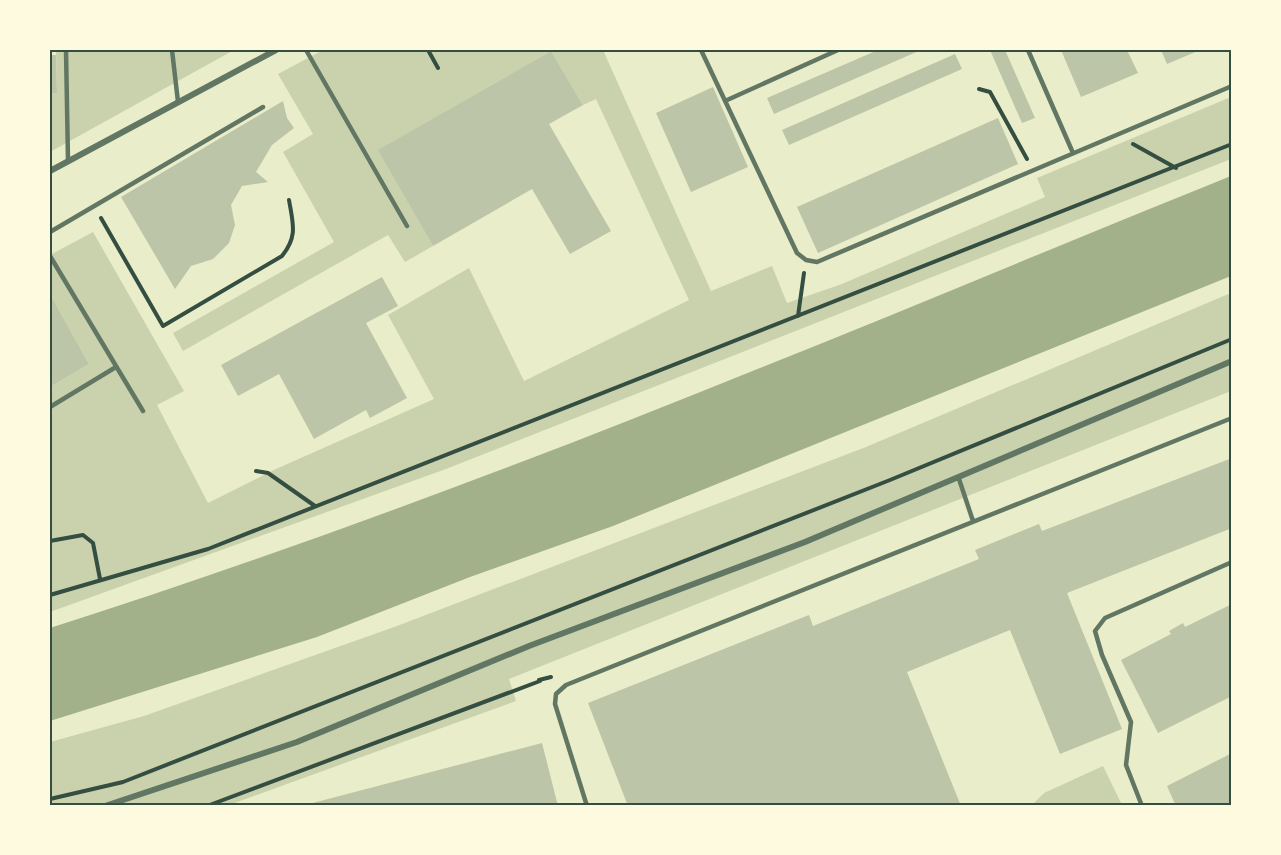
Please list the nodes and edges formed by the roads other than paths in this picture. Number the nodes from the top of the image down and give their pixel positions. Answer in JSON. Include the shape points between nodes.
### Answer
{"nodes":[{"id":1,"x":66,"y":50,"type":"edge"},
{"id":2,"x":172,"y":50,"type":"edge"},
{"id":3,"x":276,"y":50,"type":"edge"},
{"id":4,"x":306,"y":50,"type":"edge"},
{"id":5,"x":701,"y":50,"type":"edge"},
{"id":6,"x":838,"y":50,"type":"edge"},
{"id":7,"x":1028,"y":50,"type":"edge"},
{"id":8,"x":1232,"y":86,"type":"edge"},
{"id":9,"x":725,"y":101,"type":"junction"},
{"id":10,"x":178,"y":102,"type":"junction"},
{"id":11,"x":262,"y":107,"type":"dead end"},
{"id":12,"x":1073,"y":153,"type":"junction"},
{"id":13,"x":68,"y":161,"type":"junction"},
{"id":14,"x":50,"y":171,"type":"edge"},
{"id":15,"x":407,"y":226,"type":"dead end"},
{"id":16,"x":50,"y":232,"type":"edge"},
{"id":17,"x":50,"y":256,"type":"edge"},
{"id":18,"x":1232,"y":361,"type":"edge"},
{"id":19,"x":116,"y":367,"type":"junction"},
{"id":20,"x":50,"y":406,"type":"edge"},
{"id":21,"x":143,"y":411,"type":"dead end"},
{"id":22,"x":1232,"y":418,"type":"edge"},
{"id":23,"x":959,"y":479,"type":"junction"},
{"id":24,"x":973,"y":521,"type":"junction"},
{"id":25,"x":1232,"y":562,"type":"edge"},
{"id":26,"x":105,"y":806,"type":"edge"},
{"id":27,"x":587,"y":806,"type":"edge"},
{"id":28,"x":1142,"y":806,"type":"edge"}],
"edges":[{"from":1,"to":13,"type":"lane"},
{"from":2,"to":10,"type":"lane"},
{"from":3,"to":10,"type":"street"},
{"from":4,"to":15,"type":"lane"},
{"from":5,"to":9,"type":"lane"},
{"from":6,"to":9,"type":"lane"},
{"from":7,"to":12,"type":"lane"},
{"from":8,"to":12,"type":"lane"},
{"from":9,"to":12,"type":"lane","via":[[797,253],[818,262]]},
{"from":10,"to":13,"type":"street"},
{"from":11,"to":16,"type":"lane"},
{"from":13,"to":14,"type":"street"},
{"from":17,"to":19,"type":"lane"},
{"from":18,"to":23,"type":"street"},
{"from":19,"to":20,"type":"lane"},
{"from":19,"to":21,"type":"lane"},
{"from":22,"to":24,"type":"lane"},
{"from":23,"to":24,"type":"lane"},
{"from":23,"to":26,"type":"street","via":[[529,646],[297,742]]},
{"from":24,"to":27,"type":"lane","via":[[566,685],[556,694],[555,704]]},
{"from":25,"to":28,"type":"lane","via":[[1105,618],[1095,631],[1131,722],[1126,765]]}]}
